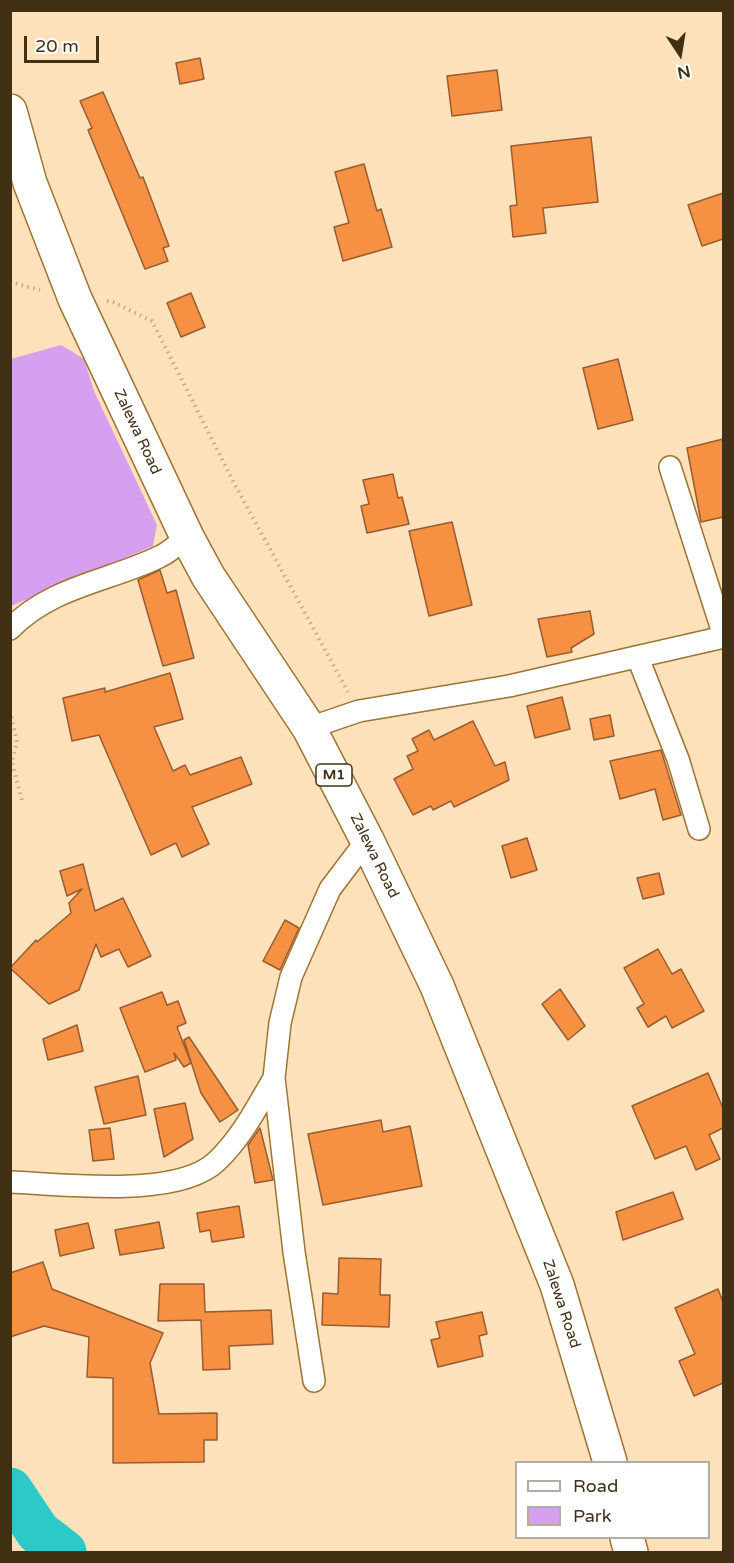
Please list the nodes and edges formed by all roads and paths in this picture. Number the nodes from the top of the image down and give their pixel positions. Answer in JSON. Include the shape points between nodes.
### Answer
{"nodes":[{"id":1,"x":12,"y":124,"type":"edge"},
{"id":2,"x":10,"y":282,"type":"edge"},
{"id":3,"x":75,"y":299,"type":"junction"},
{"id":4,"x":670,"y":467,"type":"dead end"},
{"id":5,"x":187,"y":537,"type":"junction"},
{"id":6,"x":10,"y":629,"type":"edge"},
{"id":7,"x":723,"y":636,"type":"edge"},
{"id":8,"x":638,"y":658,"type":"junction"},
{"id":9,"x":10,"y":711,"type":"edge"},
{"id":10,"x":359,"y":711,"type":"junction"},
{"id":11,"x":309,"y":728,"type":"junction"},
{"id":12,"x":22,"y":801,"type":"dead end"},
{"id":13,"x":699,"y":828,"type":"dead end"},
{"id":14,"x":367,"y":840,"type":"junction"},
{"id":15,"x":274,"y":1078,"type":"junction"},
{"id":16,"x":10,"y":1182,"type":"edge"},
{"id":17,"x":314,"y":1381,"type":"dead end"},
{"id":18,"x":610,"y":1461,"type":"edge"}],
"edges":[{"from":1,"to":3,"type":"highway","name":"Zalewa Road","number":"M1","via":[[30,183]]},
{"from":2,"to":3,"type":"path"},
{"from":3,"to":5,"type":"highway","name":"Zalewa Road","number":"M1"},
{"from":3,"to":10,"type":"path","via":[[113,302],[152,321],[293,595]]},
{"from":4,"to":7,"type":"street"},
{"from":5,"to":6,"type":"street","via":[[161,556],[43,603]]},
{"from":5,"to":11,"type":"highway","name":"Zalewa Road","number":"M1","via":[[208,576]]},
{"from":7,"to":8,"type":"street"},
{"from":8,"to":10,"type":"street","via":[[509,686]]},
{"from":8,"to":13,"type":"street","via":[[678,759]]},
{"from":9,"to":12,"type":"path","via":[[17,742],[12,762]]},
{"from":10,"to":11,"type":"street"},
{"from":11,"to":14,"type":"highway","name":"Zalewa Road","number":"M1"},
{"from":14,"to":15,"type":"street","via":[[330,889],[291,977],[280,1023]]},
{"from":14,"to":18,"type":"highway","name":"Zalewa Road","number":"M1","via":[[437,986],[557,1285]]},
{"from":15,"to":16,"type":"street","via":[[239,1137],[215,1163],[192,1178],[153,1186]]},
{"from":15,"to":17,"type":"street"}]}
